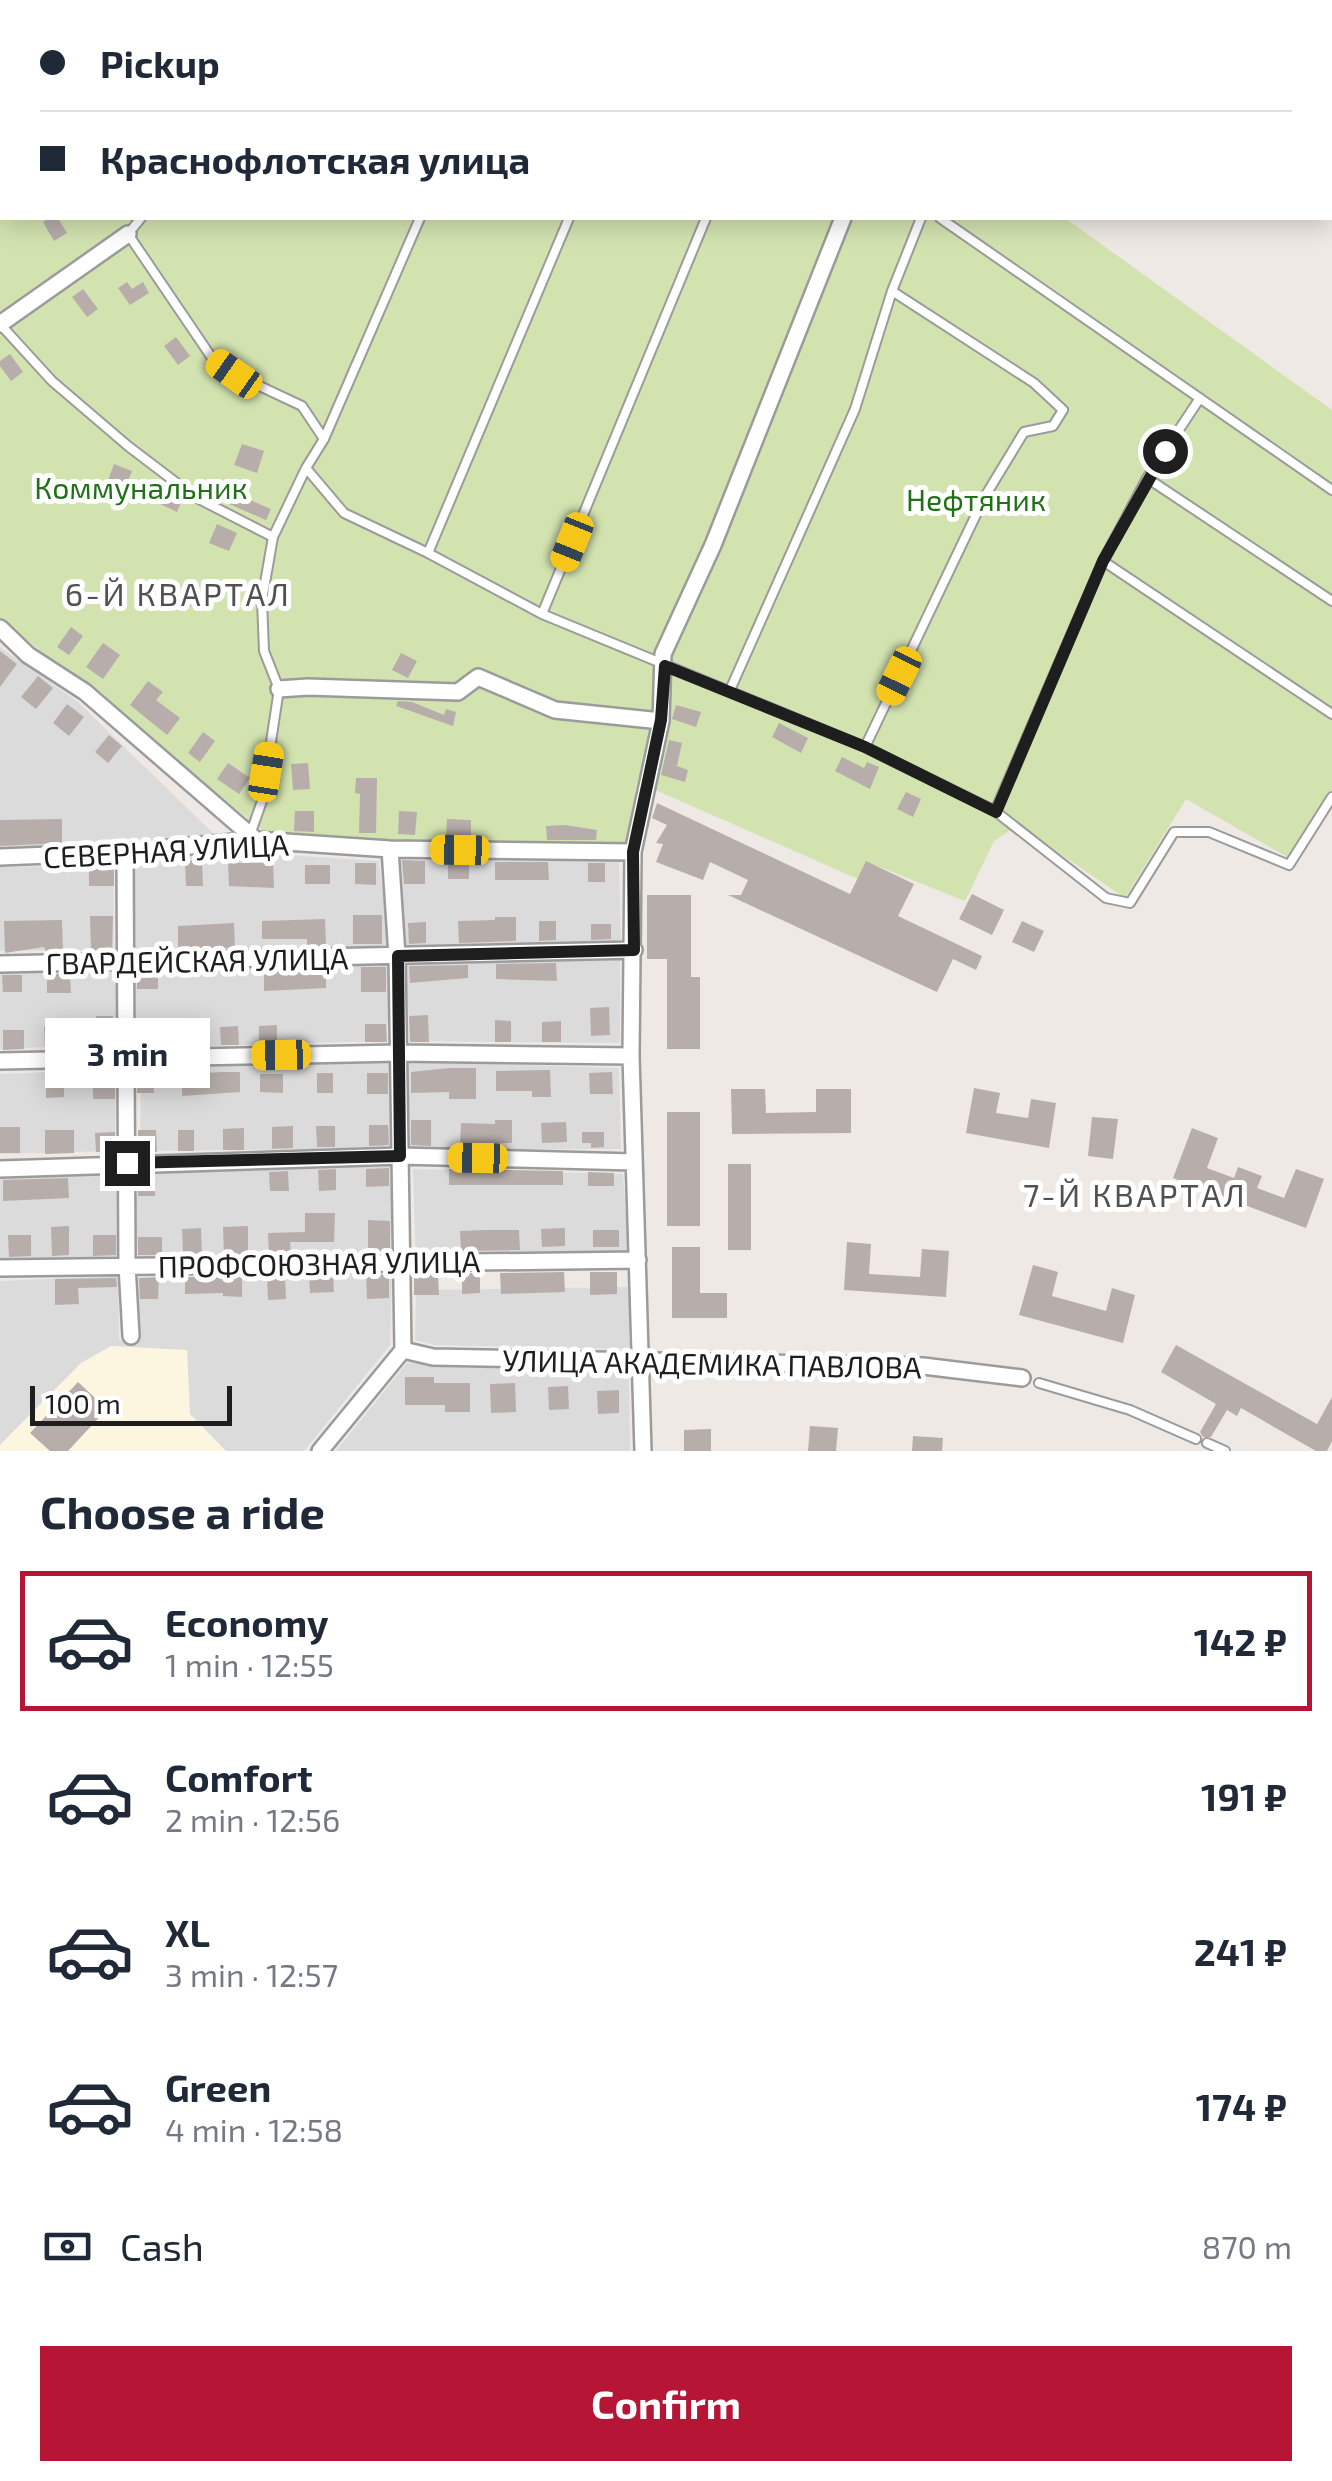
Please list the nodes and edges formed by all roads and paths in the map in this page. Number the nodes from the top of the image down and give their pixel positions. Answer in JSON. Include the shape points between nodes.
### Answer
{"nodes":[{"id":1,"x":139,"y":220,"type":"edge"},
{"id":2,"x":419,"y":220,"type":"edge"},
{"id":3,"x":568,"y":220,"type":"edge"},
{"id":4,"x":705,"y":220,"type":"edge"},
{"id":5,"x":842,"y":220,"type":"edge"},
{"id":6,"x":919,"y":220,"type":"edge"},
{"id":7,"x":943,"y":220,"type":"edge"},
{"id":8,"x":128,"y":234,"type":"junction"},
{"id":9,"x":892,"y":292,"type":"junction"},
{"id":10,"x":0,"y":324,"type":"edge"},
{"id":11,"x":1200,"y":398,"type":"junction"},
{"id":12,"x":324,"y":439,"type":"junction"},
{"id":13,"x":306,"y":468,"type":"junction"},
{"id":14,"x":1147,"y":478,"type":"junction"},
{"id":15,"x":1332,"y":490,"type":"edge"},
{"id":16,"x":274,"y":537,"type":"junction"},
{"id":17,"x":428,"y":553,"type":"junction"},
{"id":18,"x":1103,"y":561,"type":"junction"},
{"id":19,"x":1332,"y":601,"type":"edge"},
{"id":20,"x":542,"y":614,"type":"junction"},
{"id":21,"x":0,"y":628,"type":"edge"},
{"id":22,"x":665,"y":666,"type":"junction"},
{"id":23,"x":280,"y":689,"type":"junction"},
{"id":24,"x":730,"y":690,"type":"junction"},
{"id":25,"x":1332,"y":714,"type":"edge"},
{"id":26,"x":661,"y":720,"type":"junction"},
{"id":27,"x":865,"y":747,"type":"junction"},
{"id":28,"x":1332,"y":796,"type":"edge"},
{"id":29,"x":996,"y":812,"type":"junction"},
{"id":30,"x":253,"y":838,"type":"junction"},
{"id":31,"x":390,"y":849,"type":"junction"},
{"id":32,"x":125,"y":852,"type":"junction"},
{"id":33,"x":633,"y":852,"type":"junction"},
{"id":34,"x":0,"y":856,"type":"edge"},
{"id":35,"x":634,"y":950,"type":"junction"},
{"id":36,"x":398,"y":956,"type":"junction"},
{"id":37,"x":125,"y":960,"type":"junction"},
{"id":38,"x":0,"y":964,"type":"edge"},
{"id":39,"x":398,"y":1053,"type":"junction"},
{"id":40,"x":631,"y":1056,"type":"junction"},
{"id":41,"x":125,"y":1058,"type":"junction"},
{"id":42,"x":0,"y":1062,"type":"edge"},
{"id":43,"x":400,"y":1156,"type":"junction"},
{"id":44,"x":634,"y":1162,"type":"junction"},
{"id":45,"x":127,"y":1163,"type":"junction"},
{"id":46,"x":0,"y":1168,"type":"edge"},
{"id":47,"x":638,"y":1260,"type":"junction"},
{"id":48,"x":401,"y":1262,"type":"junction"},
{"id":49,"x":127,"y":1265,"type":"junction"},
{"id":50,"x":0,"y":1268,"type":"edge"},
{"id":51,"x":131,"y":1336,"type":"dead end"},
{"id":52,"x":403,"y":1350,"type":"junction"},
{"id":53,"x":641,"y":1361,"type":"junction"},
{"id":54,"x":1022,"y":1378,"type":"dead end"},
{"id":55,"x":1039,"y":1383,"type":"dead end"},
{"id":56,"x":1196,"y":1438,"type":"dead end"},
{"id":57,"x":1207,"y":1443,"type":"dead end"},
{"id":58,"x":320,"y":1451,"type":"edge"},
{"id":59,"x":643,"y":1451,"type":"edge"},
{"id":60,"x":1225,"y":1451,"type":"edge"}],
"edges":[{"from":1,"to":8,"type":"lane"},
{"from":2,"to":12,"type":"lane"},
{"from":3,"to":17,"type":"lane"},
{"from":4,"to":20,"type":"lane"},
{"from":5,"to":22,"type":"street","via":[[713,545],[662,654]]},
{"from":6,"to":9,"type":"lane"},
{"from":7,"to":11,"type":"lane"},
{"from":8,"to":10,"type":"street"},
{"from":8,"to":12,"type":"lane","via":[[212,358],[302,406]]},
{"from":9,"to":24,"type":"lane","via":[[855,409]]},
{"from":9,"to":27,"type":"lane","via":[[1063,410],[1053,426],[1024,432],[994,482]]},
{"from":10,"to":16,"type":"lane","via":[[52,381],[128,446],[196,497]]},
{"from":11,"to":14,"type":"lane"},
{"from":11,"to":15,"type":"lane"},
{"from":12,"to":13,"type":"lane"},
{"from":13,"to":16,"type":"lane"},
{"from":13,"to":17,"type":"lane","via":[[344,513]]},
{"from":14,"to":18,"type":"lane"},
{"from":14,"to":19,"type":"lane"},
{"from":16,"to":23,"type":"lane","via":[[262,600],[264,652]]},
{"from":17,"to":20,"type":"lane"},
{"from":18,"to":25,"type":"lane"},
{"from":18,"to":29,"type":"lane"},
{"from":20,"to":22,"type":"lane"},
{"from":21,"to":30,"type":"street","via":[[85,692]]},
{"from":22,"to":24,"type":"lane"},
{"from":22,"to":26,"type":"street"},
{"from":23,"to":26,"type":"street","via":[[458,692],[478,677],[555,710]]},
{"from":23,"to":30,"type":"lane"},
{"from":24,"to":27,"type":"lane"},
{"from":26,"to":33,"type":"street"},
{"from":27,"to":29,"type":"lane"},
{"from":28,"to":29,"type":"lane","via":[[1288,864],[1209,832],[1174,832],[1130,903],[1106,898]]},
{"from":30,"to":31,"type":"street","name":"СЕВЕРНАЯ УЛИЦА"},
{"from":30,"to":32,"type":"street","name":"СЕВЕРНАЯ УЛИЦА"},
{"from":31,"to":33,"type":"street","name":"СЕВЕРНАЯ УЛИЦА"},
{"from":31,"to":36,"type":"street"},
{"from":32,"to":34,"type":"street","name":"СЕВЕРНАЯ УЛИЦА"},
{"from":32,"to":37,"type":"street"},
{"from":33,"to":35,"type":"street"},
{"from":35,"to":36,"type":"street","name":"ГВАРДЕЙСКАЯ УЛИЦА"},
{"from":35,"to":40,"type":"street"},
{"from":36,"to":37,"type":"street","name":"ГВАРДЕЙСКАЯ УЛИЦА"},
{"from":36,"to":39,"type":"street"},
{"from":37,"to":38,"type":"street","name":"ГВАРДЕЙСКАЯ УЛИЦА"},
{"from":37,"to":41,"type":"street"},
{"from":39,"to":40,"type":"street"},
{"from":39,"to":41,"type":"street"},
{"from":39,"to":43,"type":"street"},
{"from":40,"to":44,"type":"street"},
{"from":41,"to":42,"type":"street"},
{"from":41,"to":45,"type":"street"},
{"from":43,"to":44,"type":"street"},
{"from":43,"to":45,"type":"street"},
{"from":43,"to":48,"type":"street"},
{"from":44,"to":47,"type":"street"},
{"from":45,"to":46,"type":"street"},
{"from":45,"to":49,"type":"street"},
{"from":47,"to":48,"type":"street","name":"ПРОФСОЮЗНАЯ УЛИЦА"},
{"from":47,"to":53,"type":"street"},
{"from":48,"to":49,"type":"street","name":"ПРОФСОЮЗНАЯ УЛИЦА"},
{"from":48,"to":52,"type":"street"},
{"from":49,"to":50,"type":"street","name":"ПРОФСОЮЗНАЯ УЛИЦА"},
{"from":49,"to":51,"type":"street"},
{"from":52,"to":53,"type":"street","name":"УЛИЦА АКАДЕМИКА ПАВЛОВА","via":[[433,1357]]},
{"from":52,"to":58,"type":"street"},
{"from":53,"to":54,"type":"street","name":"УЛИЦА АКАДЕМИКА ПАВЛОВА","via":[[923,1366]]},
{"from":53,"to":59,"type":"street"},
{"from":55,"to":56,"type":"lane"},
{"from":57,"to":60,"type":"lane"}]}
